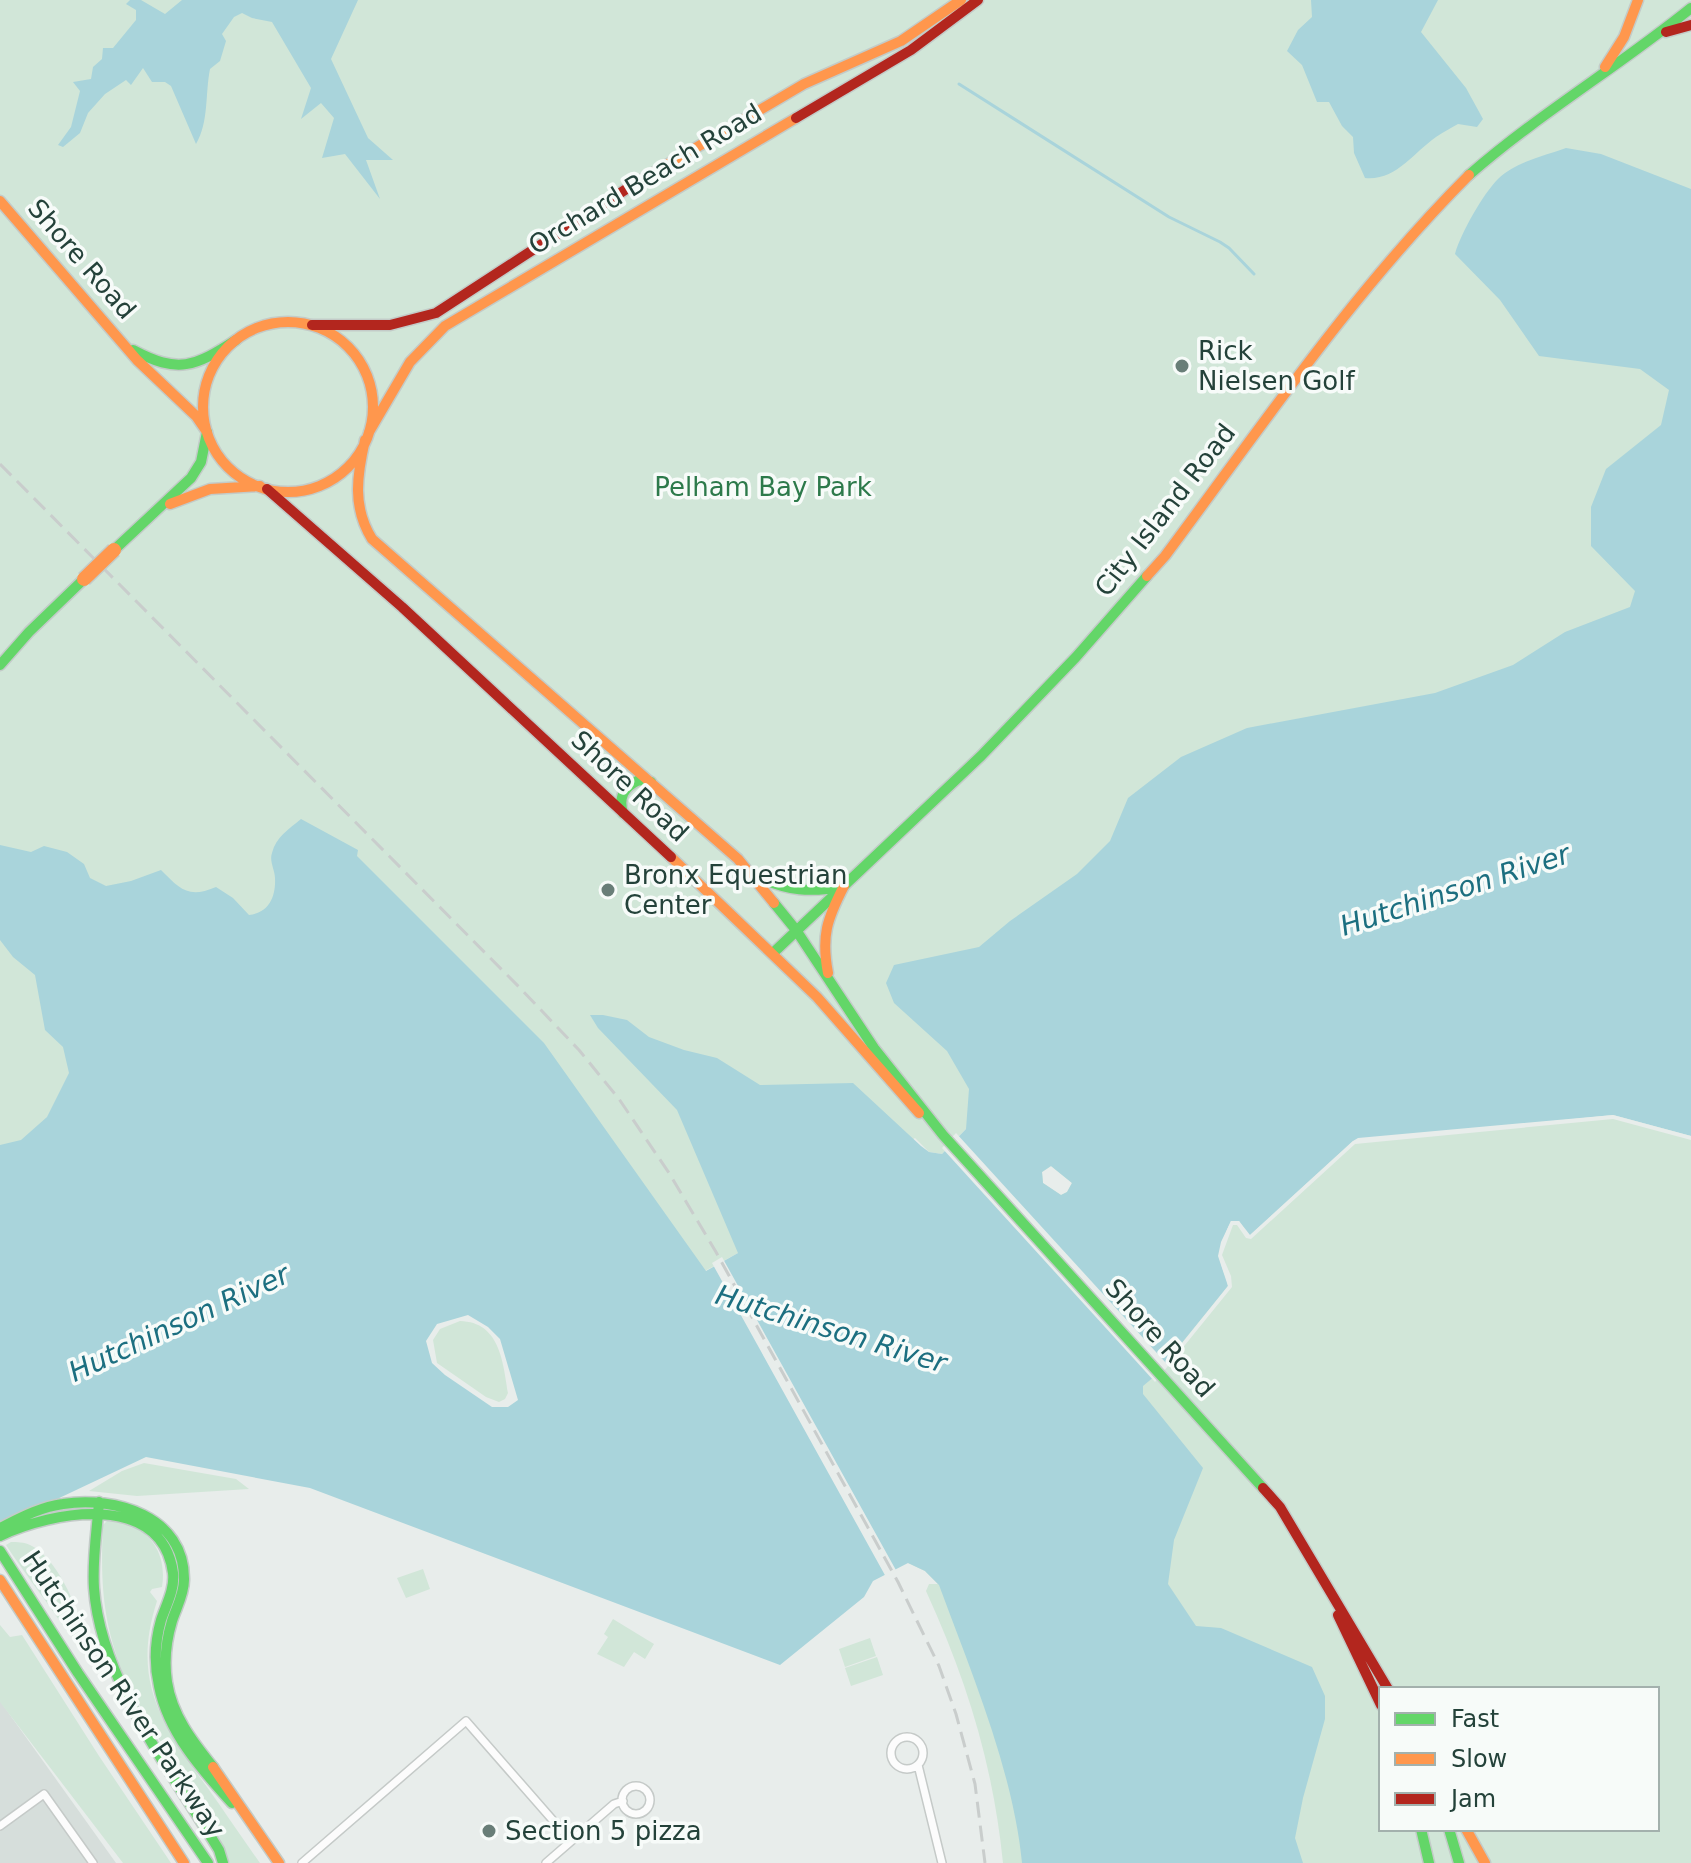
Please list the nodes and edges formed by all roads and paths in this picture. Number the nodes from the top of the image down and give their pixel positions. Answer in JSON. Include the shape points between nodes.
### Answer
{"nodes":[{"id":1,"x":961,"y":0,"type":"edge"},
{"id":2,"x":978,"y":0,"type":"edge"},
{"id":3,"x":1638,"y":0,"type":"edge"},
{"id":4,"x":1691,"y":8,"type":"edge"},
{"id":5,"x":1691,"y":25,"type":"edge"},
{"id":6,"x":1660,"y":33,"type":"junction"},
{"id":7,"x":1601,"y":72,"type":"junction"},
{"id":8,"x":0,"y":201,"type":"edge"},
{"id":9,"x":312,"y":325,"type":"junction"},
{"id":10,"x":236,"y":340,"type":"junction"},
{"id":11,"x":129,"y":348,"type":"junction"},
{"id":12,"x":207,"y":432,"type":"junction"},
{"id":13,"x":367,"y":436,"type":"junction"},
{"id":14,"x":263,"y":488,"type":"junction"},
{"id":15,"x":155,"y":512,"type":"junction"},
{"id":16,"x":29,"y":632,"type":"junction"},
{"id":17,"x":0,"y":655,"type":"edge"},
{"id":18,"x":0,"y":665,"type":"edge"},
{"id":19,"x":655,"y":784,"type":"junction"},
{"id":20,"x":626,"y":817,"type":"junction"},
{"id":21,"x":751,"y":873,"type":"junction"},
{"id":22,"x":844,"y":886,"type":"junction"},
{"id":23,"x":796,"y":930,"type":"junction"},
{"id":24,"x":773,"y":953,"type":"junction"},
{"id":25,"x":830,"y":981,"type":"junction"},
{"id":26,"x":943,"y":1135,"type":"junction"},
{"id":27,"x":98,"y":1508,"type":"junction"},
{"id":28,"x":0,"y":1528,"type":"edge"},
{"id":29,"x":0,"y":1536,"type":"edge"},
{"id":30,"x":0,"y":1551,"type":"edge"},
{"id":31,"x":0,"y":1580,"type":"edge"},
{"id":32,"x":1325,"y":1585,"type":"junction"},
{"id":33,"x":1387,"y":1687,"type":"edge"},
{"id":34,"x":1379,"y":1701,"type":"edge"},
{"id":35,"x":918,"y":1765,"type":"junction"},
{"id":36,"x":623,"y":1801,"type":"dead end"},
{"id":37,"x":0,"y":1826,"type":"edge"},
{"id":38,"x":1421,"y":1831,"type":"edge"},
{"id":39,"x":1450,"y":1831,"type":"edge"},
{"id":40,"x":1467,"y":1831,"type":"edge"},
{"id":41,"x":571,"y":1841,"type":"junction"},
{"id":42,"x":93,"y":1863,"type":"edge"},
{"id":43,"x":184,"y":1863,"type":"edge"},
{"id":44,"x":208,"y":1863,"type":"edge"},
{"id":45,"x":223,"y":1863,"type":"edge"},
{"id":46,"x":279,"y":1863,"type":"edge"},
{"id":47,"x":302,"y":1863,"type":"edge"},
{"id":48,"x":546,"y":1863,"type":"edge"},
{"id":49,"x":942,"y":1863,"type":"edge"},
{"id":50,"x":1429,"y":1863,"type":"edge"},
{"id":51,"x":1459,"y":1863,"type":"edge"},
{"id":52,"x":1485,"y":1863,"type":"edge"}],
"edges":[{"from":1,"to":9,"type":"main road","name":"Orchard Beach Road","via":[[901,41],[804,84],[649,174],[436,313],[382,327]]},
{"from":2,"to":13,"type":"main road","name":"Orchard Beach Road","via":[[911,50],[445,326],[404,367]]},
{"from":3,"to":7,"type":"main road","via":[[1624,37]]},
{"from":4,"to":6,"type":"main road","name":"City Island Road"},
{"from":5,"to":6,"type":"main road","name":"City Island Road"},
{"from":6,"to":7,"type":"main road","name":"City Island Road"},
{"from":7,"to":22,"type":"main road","name":"City Island Road","via":[[1507,143],[1430,214],[1340,320],[1165,556],[1025,713]]},
{"from":8,"to":11,"type":"main road","name":"Shore Road"},
{"from":9,"to":10,"type":"main road","via":[[277,323]]},
{"from":9,"to":13,"type":"main road","via":[[340,340],[361,363],[372,393]]},
{"from":10,"to":11,"type":"main road","name":"Shore Road","via":[[180,367],[161,365]]},
{"from":10,"to":12,"type":"main road","via":[[206,385]]},
{"from":11,"to":12,"type":"main road","name":"Shore Road"},
{"from":12,"to":14,"type":"main road","via":[[226,465]]},
{"from":12,"to":15,"type":"main road","via":[[198,469]]},
{"from":13,"to":14,"type":"main road","via":[[349,466],[323,484],[293,491]]},
{"from":13,"to":19,"type":"main road","name":"Shore Road","via":[[357,499],[364,527],[377,545]]},
{"from":14,"to":15,"type":"main road","via":[[199,491]]},
{"from":14,"to":20,"type":"main road","name":"Shore Road","via":[[402,607]]},
{"from":15,"to":16,"type":"main road","bridge":true},
{"from":16,"to":17,"type":"main road"},
{"from":16,"to":18,"type":"main road"},
{"from":19,"to":20,"type":"main road","via":[[639,780],[625,789],[620,801]]},
{"from":19,"to":21,"type":"main road","name":"Shore Road"},
{"from":20,"to":24,"type":"main road","name":"Shore Road"},
{"from":21,"to":22,"type":"main road","via":[[802,892]]},
{"from":21,"to":23,"type":"main road","name":"Shore Road"},
{"from":22,"to":23,"type":"main road","name":"City Island Road"},
{"from":22,"to":25,"type":"main road","via":[[822,939]]},
{"from":23,"to":24,"type":"main road","name":"City Island Road"},
{"from":23,"to":25,"type":"main road","name":"Shore Road"},
{"from":24,"to":26,"type":"main road","name":"Shore Road"},
{"from":25,"to":26,"type":"main road","name":"Shore Road","via":[[874,1048]]},
{"from":26,"to":32,"type":"main road","name":"Shore Road","via":[[1280,1507]]},
{"from":27,"to":28,"type":"main road","via":[[51,1506]]},
{"from":27,"to":29,"type":"main road","via":[[50,1517]]},
{"from":27,"to":45,"type":"main road","via":[[94,1588],[108,1656],[122,1690]]},
{"from":27,"to":46,"type":"main road","via":[[143,1526],[168,1552],[173,1584],[156,1650],[163,1705],[182,1740]]},
{"from":30,"to":44,"type":"main road","name":"Hutchinson River Parkway"},
{"from":31,"to":43,"type":"main road","name":"Hutchinson River Parkway"},
{"from":32,"to":33,"type":"main road","name":"Shore Road"},
{"from":32,"to":34,"type":"main road","name":"Shore Road"},
{"from":35,"to":35,"type":"street","via":[[923,1757],[920,1743],[908,1737],[896,1742],[894,1763],[906,1769]]},
{"from":35,"to":49,"type":"street"},
{"from":36,"to":41,"type":"street"},
{"from":37,"to":42,"type":"street","via":[[44,1794]]},
{"from":38,"to":50,"type":"main road"},
{"from":39,"to":51,"type":"main road"},
{"from":40,"to":52,"type":"main road"},
{"from":41,"to":47,"type":"street","via":[[466,1721]]},
{"from":41,"to":48,"type":"street"}]}
